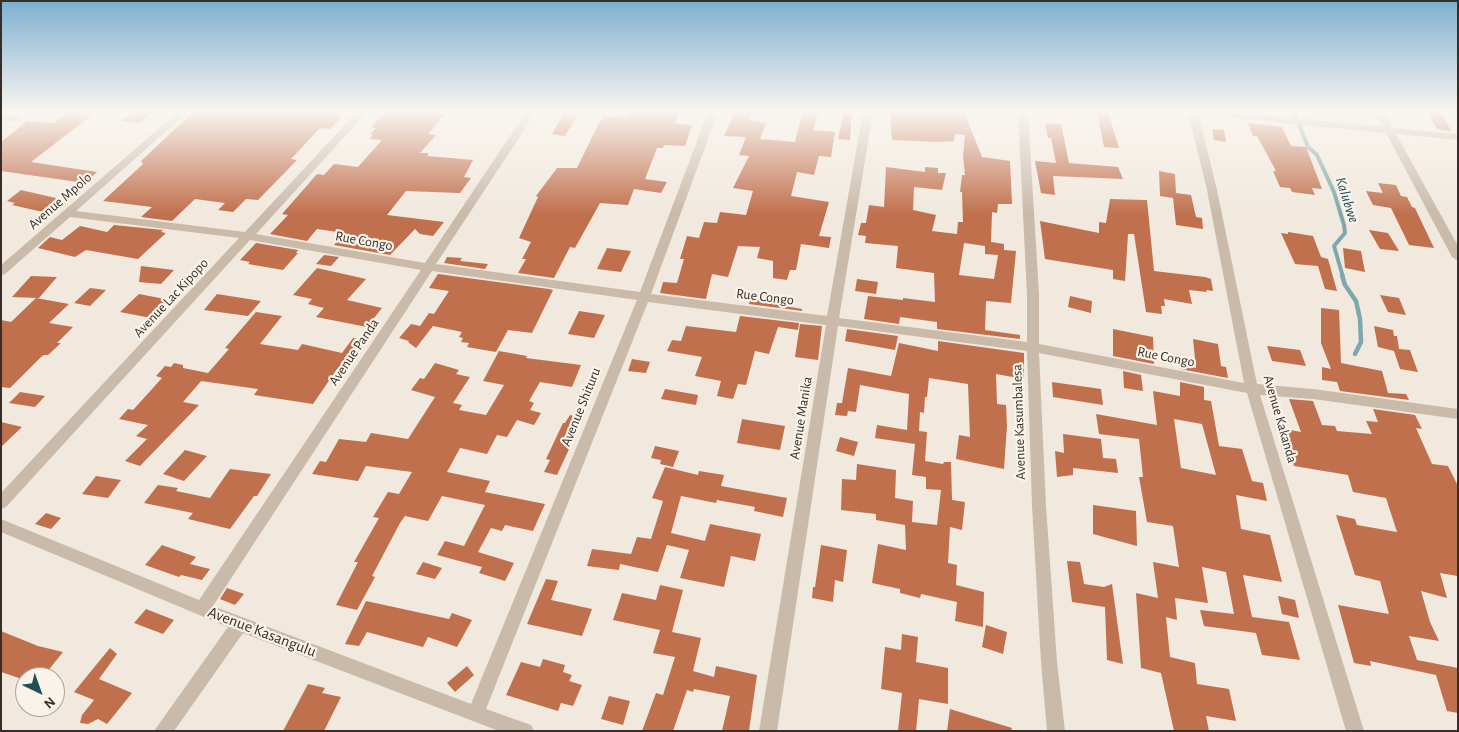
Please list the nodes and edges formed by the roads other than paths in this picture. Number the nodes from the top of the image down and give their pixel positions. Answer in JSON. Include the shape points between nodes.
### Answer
{"nodes":[{"id":1,"x":144,"y":146,"type":"edge"},
{"id":2,"x":331,"y":146,"type":"edge"},
{"id":3,"x":508,"y":146,"type":"edge"},
{"id":4,"x":700,"y":146,"type":"edge"},
{"id":5,"x":862,"y":146,"type":"edge"},
{"id":6,"x":1024,"y":146,"type":"edge"},
{"id":7,"x":1201,"y":146,"type":"edge"},
{"id":8,"x":1397,"y":146,"type":"edge"},
{"id":9,"x":67,"y":213,"type":"junction"},
{"id":10,"x":248,"y":236,"type":"junction"},
{"id":11,"x":1458,"y":257,"type":"edge"},
{"id":12,"x":428,"y":267,"type":"junction"},
{"id":13,"x":1,"y":271,"type":"edge"},
{"id":14,"x":644,"y":297,"type":"junction"},
{"id":15,"x":834,"y":321,"type":"junction"},
{"id":16,"x":1032,"y":347,"type":"junction"},
{"id":17,"x":1252,"y":388,"type":"junction"},
{"id":18,"x":1458,"y":414,"type":"edge"},
{"id":19,"x":1,"y":503,"type":"edge"},
{"id":20,"x":1,"y":525,"type":"edge"},
{"id":21,"x":202,"y":609,"type":"junction"},
{"id":22,"x":240,"y":624,"type":"junction"},
{"id":23,"x":475,"y":714,"type":"junction"},
{"id":24,"x":163,"y":731,"type":"edge"},
{"id":25,"x":525,"y":731,"type":"edge"},
{"id":26,"x":768,"y":731,"type":"edge"},
{"id":27,"x":1056,"y":731,"type":"edge"},
{"id":28,"x":1355,"y":731,"type":"edge"}],
"edges":[{"from":1,"to":9,"type":"street","name":"Avenue Mpolo"},
{"from":2,"to":10,"type":"street","name":"Avenue Lac Kipopo"},
{"from":3,"to":12,"type":"street","name":"Avenue Panda"},
{"from":4,"to":14,"type":"street","name":"Avenue Shituru"},
{"from":5,"to":15,"type":"street","name":"Avenue Manika"},
{"from":6,"to":16,"type":"street","name":"Avenue Kasumbalesa","via":[[1033,295]]},
{"from":7,"to":17,"type":"street","name":"Avenue Kakanda"},
{"from":8,"to":11,"type":"street"},
{"from":9,"to":10,"type":"street","name":"Rue Congo"},
{"from":9,"to":13,"type":"street","name":"Avenue Mpolo"},
{"from":10,"to":12,"type":"street","name":"Rue Congo"},
{"from":10,"to":19,"type":"street","name":"Avenue Lac Kipopo"},
{"from":12,"to":14,"type":"street","name":"Rue Congo"},
{"from":12,"to":21,"type":"street","name":"Avenue Panda"},
{"from":14,"to":15,"type":"street","name":"Rue Congo"},
{"from":14,"to":23,"type":"street","name":"Avenue Shituru"},
{"from":15,"to":16,"type":"street","name":"Rue Congo"},
{"from":15,"to":26,"type":"street","name":"Avenue Manika"},
{"from":16,"to":17,"type":"street","name":"Rue Congo"},
{"from":16,"to":27,"type":"street","name":"Avenue Kasumbalesa","via":[[1039,506]]},
{"from":17,"to":18,"type":"street","name":"Rue Congo"},
{"from":17,"to":28,"type":"street","name":"Avenue Kakanda"},
{"from":20,"to":21,"type":"street","name":"Avenue Kasangulu"},
{"from":21,"to":22,"type":"street","name":"Avenue Kasangulu"},
{"from":22,"to":23,"type":"street","name":"Avenue Kasangulu"},
{"from":22,"to":24,"type":"street"},
{"from":23,"to":25,"type":"street","name":"Avenue Kasangulu"}]}
